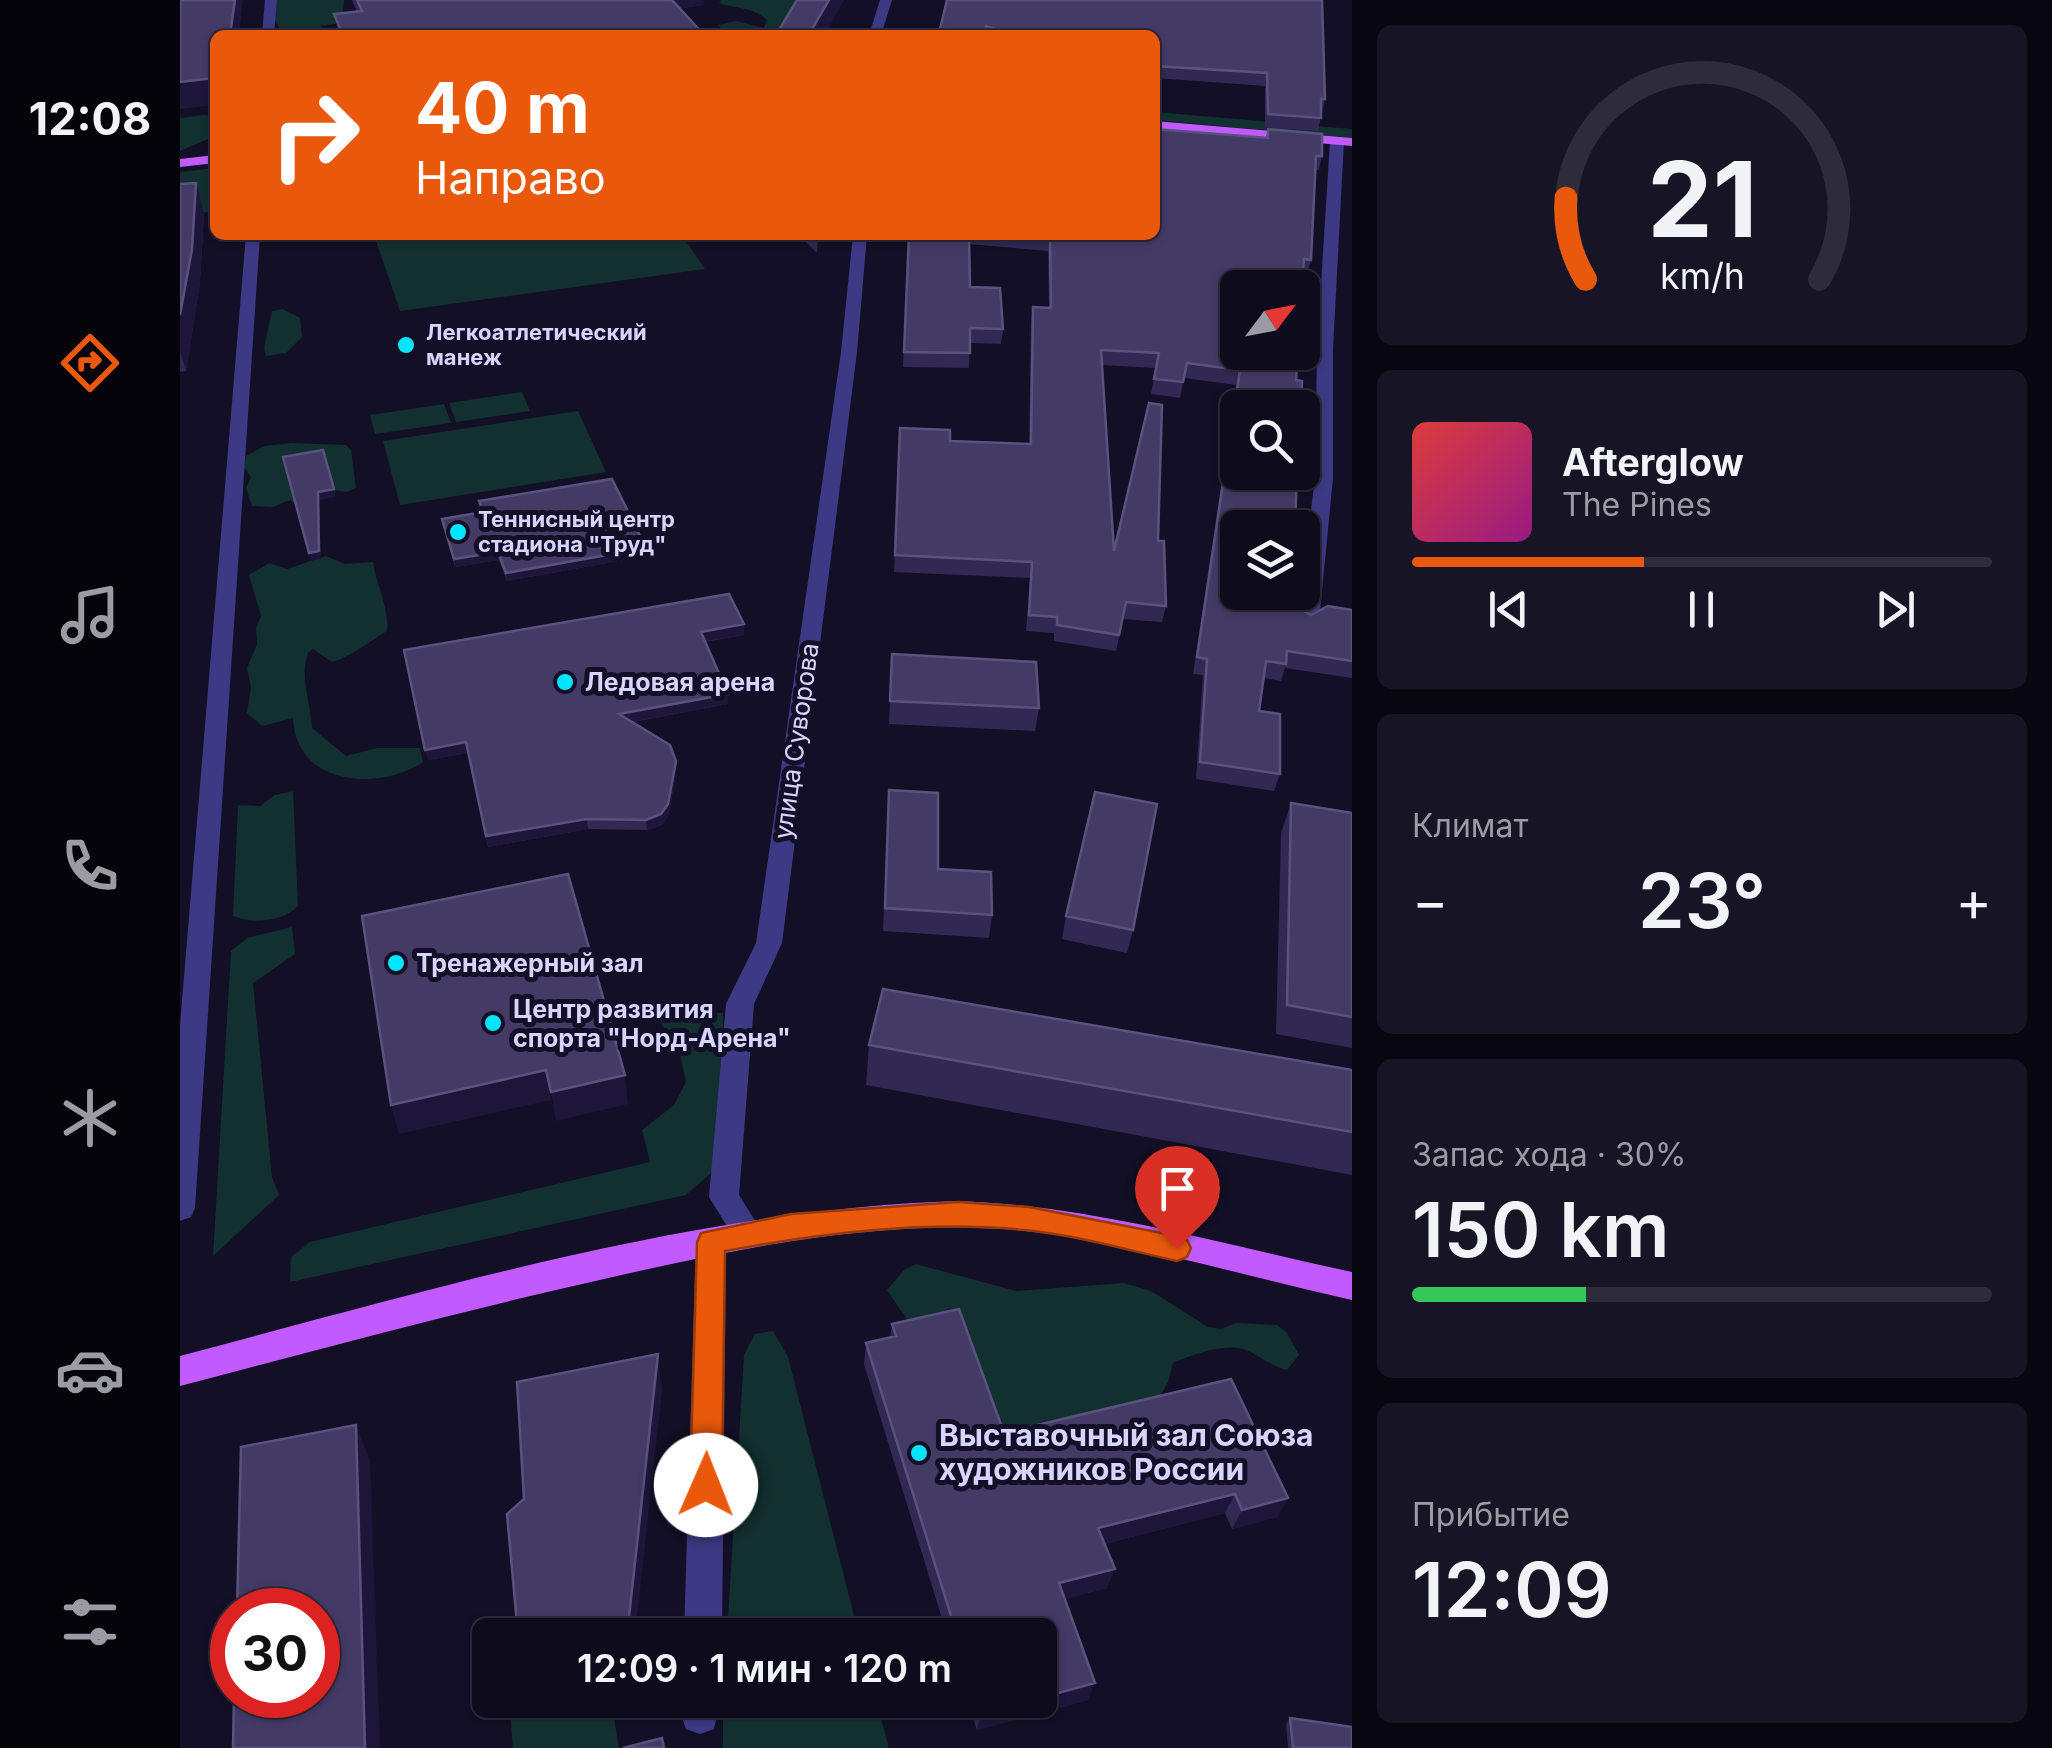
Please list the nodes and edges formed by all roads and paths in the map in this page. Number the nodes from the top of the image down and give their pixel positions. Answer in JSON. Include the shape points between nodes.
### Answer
{"nodes":[{"id":1,"x":271,"y":0,"type":"edge"},
{"id":2,"x":886,"y":0,"type":"edge"},
{"id":3,"x":268,"y":30,"type":"edge"},
{"id":4,"x":876,"y":30,"type":"edge"},
{"id":5,"x":1160,"y":109,"type":"edge"},
{"id":6,"x":1254,"y":118,"type":"dead end"},
{"id":7,"x":1273,"y":119,"type":"edge"},
{"id":8,"x":1293,"y":121,"type":"edge"},
{"id":9,"x":1160,"y":125,"type":"edge"},
{"id":10,"x":1345,"y":142,"type":"edge"},
{"id":11,"x":210,"y":160,"type":"edge"},
{"id":12,"x":180,"y":163,"type":"edge"},
{"id":13,"x":253,"y":240,"type":"edge"},
{"id":14,"x":860,"y":240,"type":"edge"},
{"id":15,"x":1308,"y":622,"type":"edge"},
{"id":16,"x":180,"y":1208,"type":"edge"},
{"id":17,"x":749,"y":1235,"type":"junction"},
{"id":18,"x":711,"y":1242,"type":"junction"},
{"id":19,"x":1352,"y":1286,"type":"edge"},
{"id":20,"x":180,"y":1371,"type":"edge"},
{"id":21,"x":703,"y":1618,"type":"edge"}],
"edges":[{"from":1,"to":3,"type":"street"},
{"from":2,"to":4,"type":"street"},
{"from":5,"to":6,"type":"main road"},
{"from":7,"to":8,"type":"main road"},
{"from":9,"to":10,"type":"main road"},
{"from":10,"to":15,"type":"street"},
{"from":11,"to":12,"type":"main road"},
{"from":13,"to":16,"type":"street"},
{"from":14,"to":17,"type":"street","name":"улица Суворова","via":[[769,943],[740,1004],[724,1197]]},
{"from":17,"to":18,"type":"main road"},
{"from":17,"to":19,"type":"main road","via":[[958,1214],[1029,1218]]},
{"from":18,"to":20,"type":"main road","via":[[451,1298]]},
{"from":18,"to":21,"type":"street"}]}
